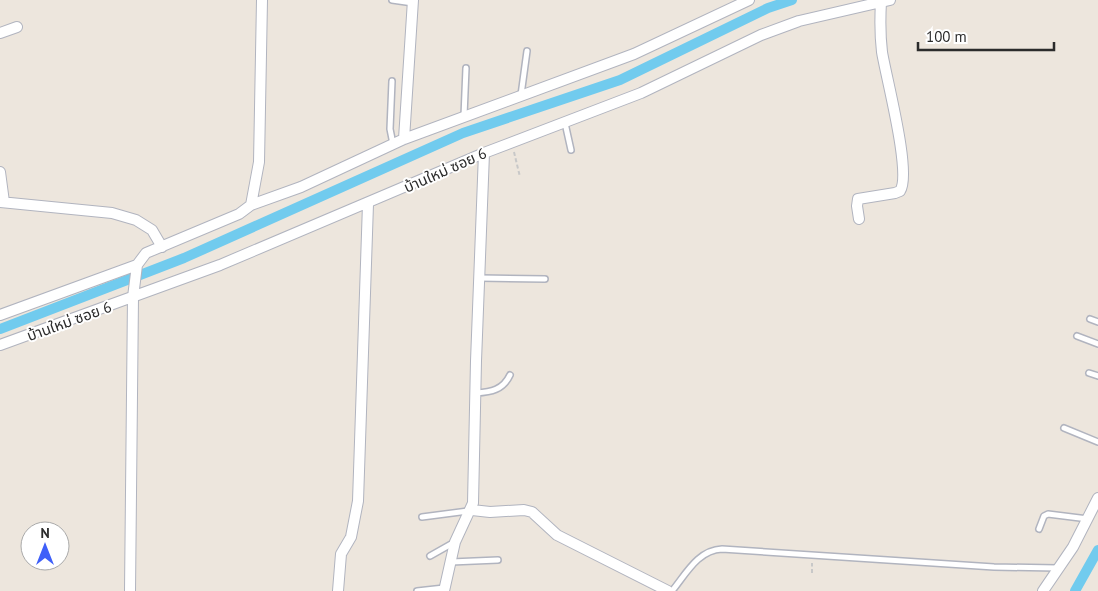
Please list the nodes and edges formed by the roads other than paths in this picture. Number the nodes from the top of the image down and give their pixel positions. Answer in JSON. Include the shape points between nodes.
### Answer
{"nodes":[{"id":1,"x":262,"y":0,"type":"edge"},
{"id":2,"x":392,"y":0,"type":"edge"},
{"id":3,"x":749,"y":0,"type":"edge"},
{"id":4,"x":885,"y":1,"type":"edge"},
{"id":5,"x":413,"y":2,"type":"edge"},
{"id":6,"x":17,"y":27,"type":"dead end"},
{"id":7,"x":0,"y":33,"type":"edge"},
{"id":8,"x":527,"y":51,"type":"dead end"},
{"id":9,"x":466,"y":68,"type":"dead end"},
{"id":10,"x":392,"y":81,"type":"dead end"},
{"id":11,"x":521,"y":96,"type":"junction"},
{"id":12,"x":464,"y":117,"type":"junction"},
{"id":13,"x":565,"y":123,"type":"junction"},
{"id":14,"x":404,"y":139,"type":"junction"},
{"id":15,"x":393,"y":144,"type":"junction"},
{"id":16,"x":571,"y":150,"type":"dead end"},
{"id":17,"x":484,"y":153,"type":"junction"},
{"id":18,"x":0,"y":172,"type":"edge"},
{"id":19,"x":2,"y":202,"type":"edge"},
{"id":20,"x":368,"y":204,"type":"junction"},
{"id":21,"x":251,"y":205,"type":"junction"},
{"id":22,"x":859,"y":219,"type":"dead end"},
{"id":23,"x":162,"y":247,"type":"junction"},
{"id":24,"x":137,"y":269,"type":"junction"},
{"id":25,"x":480,"y":278,"type":"junction"},
{"id":26,"x":544,"y":279,"type":"dead end"},
{"id":27,"x":133,"y":294,"type":"junction"},
{"id":28,"x":0,"y":315,"type":"edge"},
{"id":29,"x":1090,"y":319,"type":"dead end"},
{"id":30,"x":1098,"y":322,"type":"edge"},
{"id":31,"x":1076,"y":336,"type":"dead end"},
{"id":32,"x":1098,"y":344,"type":"edge"},
{"id":33,"x":0,"y":345,"type":"edge"},
{"id":34,"x":1089,"y":373,"type":"dead end"},
{"id":35,"x":510,"y":375,"type":"dead end"},
{"id":36,"x":1098,"y":376,"type":"edge"},
{"id":37,"x":475,"y":393,"type":"junction"},
{"id":38,"x":1064,"y":428,"type":"dead end"},
{"id":39,"x":1098,"y":442,"type":"edge"},
{"id":40,"x":1098,"y":498,"type":"edge"},
{"id":41,"x":472,"y":510,"type":"junction"},
{"id":42,"x":422,"y":517,"type":"dead end"},
{"id":43,"x":1088,"y":520,"type":"junction"},
{"id":44,"x":1039,"y":528,"type":"dead end"},
{"id":45,"x":455,"y":542,"type":"junction"},
{"id":46,"x":430,"y":556,"type":"dead end"},
{"id":47,"x":498,"y":560,"type":"dead end"},
{"id":48,"x":451,"y":562,"type":"junction"},
{"id":49,"x":1059,"y":568,"type":"junction"},
{"id":50,"x":444,"y":589,"type":"edge"},
{"id":51,"x":130,"y":591,"type":"edge"},
{"id":52,"x":338,"y":591,"type":"edge"},
{"id":53,"x":417,"y":591,"type":"edge"},
{"id":54,"x":668,"y":591,"type":"edge"},
{"id":55,"x":672,"y":591,"type":"edge"},
{"id":56,"x":1043,"y":591,"type":"edge"}],
"edges":[{"from":1,"to":21,"type":"street","via":[[258,162]]},
{"from":2,"to":5,"type":"lane"},
{"from":3,"to":11,"type":"street","via":[[634,54]]},
{"from":4,"to":13,"type":"street","name":"บ้านใหม่ ซอย 6","via":[[799,21],[761,35],[641,93]]},
{"from":4,"to":22,"type":"street","via":[[883,54],[904,183],[895,193],[858,199]]},
{"from":5,"to":14,"type":"street"},
{"from":6,"to":7,"type":"street"},
{"from":8,"to":11,"type":"lane"},
{"from":9,"to":12,"type":"lane"},
{"from":10,"to":15,"type":"lane","via":[[390,129]]},
{"from":11,"to":12,"type":"street"},
{"from":12,"to":14,"type":"street"},
{"from":13,"to":16,"type":"lane"},
{"from":13,"to":17,"type":"street","name":"บ้านใหม่ ซอย 6"},
{"from":14,"to":15,"type":"street"},
{"from":15,"to":21,"type":"street","via":[[301,187]]},
{"from":17,"to":20,"type":"street","name":"บ้านใหม่ ซอย 6"},
{"from":17,"to":25,"type":"street"},
{"from":18,"to":19,"type":"street"},
{"from":19,"to":23,"type":"street","via":[[112,213],[136,220],[152,230]]},
{"from":20,"to":27,"type":"street","name":"บ้านใหม่ ซอย 6","via":[[220,265]]},
{"from":20,"to":52,"type":"street","via":[[358,501],[351,537],[341,554]]},
{"from":21,"to":23,"type":"street","via":[[239,214]]},
{"from":23,"to":24,"type":"street","via":[[146,253]]},
{"from":24,"to":27,"type":"street"},
{"from":24,"to":28,"type":"street"},
{"from":25,"to":26,"type":"lane"},
{"from":25,"to":37,"type":"street"},
{"from":27,"to":33,"type":"street","name":"บ้านใหม่ ซอย 6"},
{"from":27,"to":51,"type":"street"},
{"from":29,"to":30,"type":"lane"},
{"from":31,"to":32,"type":"lane"},
{"from":34,"to":36,"type":"lane"},
{"from":35,"to":37,"type":"lane","via":[[507,383],[492,392]]},
{"from":37,"to":41,"type":"street"},
{"from":38,"to":39,"type":"lane"},
{"from":40,"to":43,"type":"street"},
{"from":41,"to":42,"type":"lane"},
{"from":41,"to":45,"type":"street"},
{"from":41,"to":54,"type":"street","via":[[532,512],[558,535]]},
{"from":43,"to":44,"type":"lane","via":[[1048,514]]},
{"from":43,"to":49,"type":"street"},
{"from":45,"to":46,"type":"lane"},
{"from":45,"to":48,"type":"street"},
{"from":47,"to":48,"type":"lane"},
{"from":48,"to":50,"type":"street"},
{"from":49,"to":55,"type":"lane","via":[[994,567],[712,549],[696,560]]},
{"from":49,"to":56,"type":"street"},
{"from":50,"to":53,"type":"lane"}]}
